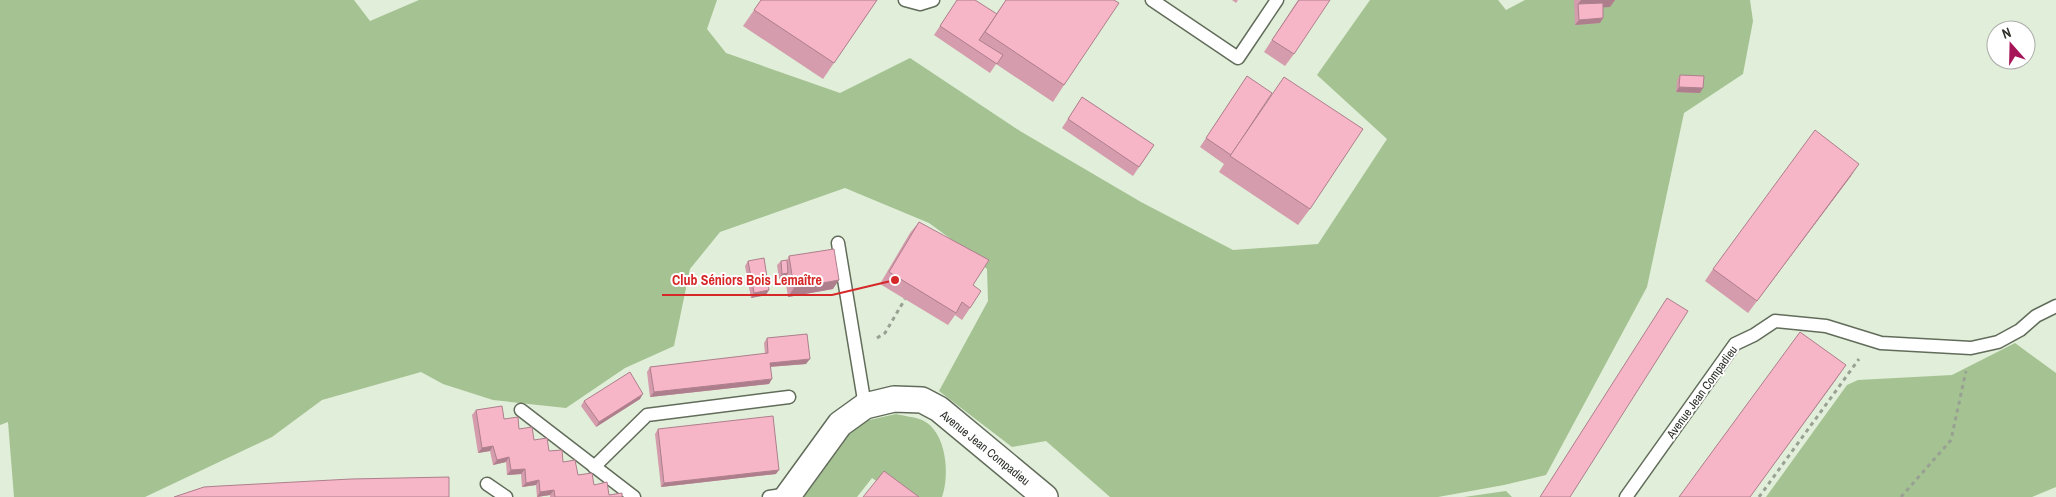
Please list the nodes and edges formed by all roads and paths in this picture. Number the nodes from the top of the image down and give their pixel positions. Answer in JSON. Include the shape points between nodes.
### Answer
{"nodes":[{"id":1,"x":906,"y":0,"type":"edge"},
{"id":2,"x":933,"y":0,"type":"edge"},
{"id":3,"x":1152,"y":0,"type":"edge"},
{"id":4,"x":1276,"y":0,"type":"edge"},
{"id":5,"x":838,"y":243,"type":"dead end"},
{"id":6,"x":905,"y":299,"type":"edge"},
{"id":7,"x":2056,"y":306,"type":"edge"},
{"id":8,"x":893,"y":321,"type":"dead end"},
{"id":9,"x":1872,"y":340,"type":"junction"},
{"id":10,"x":1971,"y":348,"type":"junction"},
{"id":11,"x":789,"y":397,"type":"dead end"},
{"id":12,"x":865,"y":406,"type":"junction"},
{"id":13,"x":521,"y":410,"type":"dead end"},
{"id":14,"x":594,"y":467,"type":"junction"},
{"id":15,"x":487,"y":484,"type":"dead end"},
{"id":16,"x":782,"y":496,"type":"edge"},
{"id":17,"x":506,"y":497,"type":"edge"},
{"id":18,"x":634,"y":497,"type":"edge"},
{"id":19,"x":1045,"y":497,"type":"edge"},
{"id":20,"x":1626,"y":497,"type":"edge"},
{"id":21,"x":1759,"y":497,"type":"edge"},
{"id":22,"x":1901,"y":497,"type":"edge"}],
"edges":[{"from":1,"to":2,"type":"lane","via":[[920,4]]},
{"from":3,"to":4,"type":"lane","via":[[1238,58]]},
{"from":5,"to":12,"type":"lane"},
{"from":6,"to":8,"type":"path"},
{"from":7,"to":10,"type":"lane","name":"Avenue Jean Compadieu","via":[[1998,342]]},
{"from":9,"to":10,"type":"lane","name":"Avenue Jean Compadieu"},
{"from":9,"to":20,"type":"lane","name":"Avenue Jean Compadieu","via":[[1826,326],[1775,321],[1736,344]]},
{"from":9,"to":21,"type":"path"},
{"from":10,"to":22,"type":"path","via":[[1952,440]]},
{"from":11,"to":14,"type":"lane","via":[[647,415]]},
{"from":12,"to":16,"type":"street","name":"Avenue Jean Compadieu","via":[[840,424]]},
{"from":12,"to":19,"type":"street","name":"Avenue Jean Compadieu","via":[[894,399],[922,400],[939,410]]},
{"from":13,"to":14,"type":"lane"},
{"from":14,"to":18,"type":"lane"},
{"from":15,"to":17,"type":"lane"}]}
